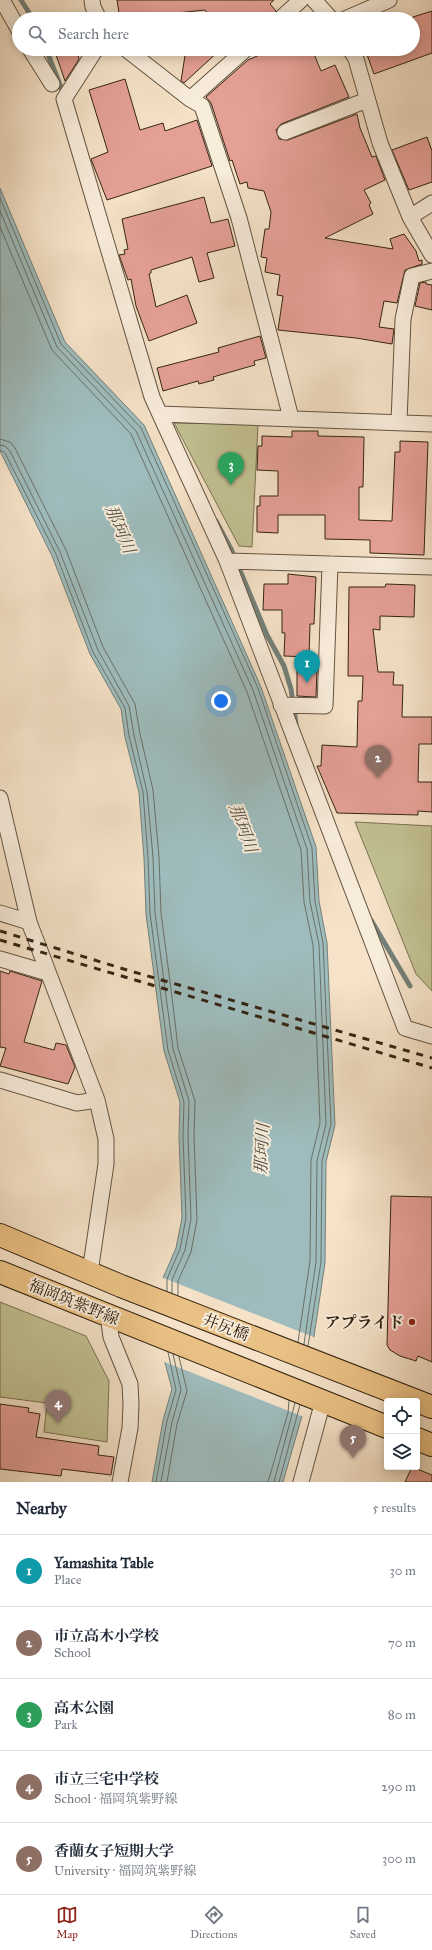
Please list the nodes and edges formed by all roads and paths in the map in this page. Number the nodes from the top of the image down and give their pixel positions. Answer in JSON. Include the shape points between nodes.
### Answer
{"nodes":[{"id":1,"x":2,"y":0,"type":"edge"},
{"id":2,"x":92,"y":0,"type":"edge"},
{"id":3,"x":301,"y":0,"type":"edge"},
{"id":4,"x":314,"y":0,"type":"edge"},
{"id":5,"x":389,"y":0,"type":"edge"},
{"id":6,"x":96,"y":12,"type":"edge"},
{"id":7,"x":288,"y":12,"type":"edge"},
{"id":8,"x":325,"y":12,"type":"edge"},
{"id":9,"x":361,"y":12,"type":"edge"},
{"id":10,"x":12,"y":18,"type":"edge"},
{"id":11,"x":34,"y":56,"type":"edge"},
{"id":12,"x":92,"y":56,"type":"edge"},
{"id":13,"x":135,"y":56,"type":"edge"},
{"id":14,"x":238,"y":56,"type":"edge"},
{"id":15,"x":354,"y":56,"type":"edge"},
{"id":16,"x":52,"y":84,"type":"dead end"},
{"id":17,"x":190,"y":99,"type":"junction"},
{"id":18,"x":368,"y":100,"type":"junction"},
{"id":19,"x":285,"y":132,"type":"dead end"},
{"id":20,"x":432,"y":203,"type":"edge"},
{"id":21,"x":410,"y":217,"type":"junction"},
{"id":22,"x":432,"y":255,"type":"edge"},
{"id":23,"x":432,"y":271,"type":"edge"},
{"id":24,"x":160,"y":414,"type":"junction"},
{"id":25,"x":291,"y":418,"type":"junction"},
{"id":26,"x":399,"y":422,"type":"junction"},
{"id":27,"x":432,"y":424,"type":"edge"},
{"id":28,"x":226,"y":561,"type":"junction"},
{"id":29,"x":330,"y":564,"type":"junction"},
{"id":30,"x":432,"y":567,"type":"edge"},
{"id":31,"x":281,"y":705,"type":"junction"},
{"id":32,"x":0,"y":798,"type":"edge"},
{"id":33,"x":0,"y":913,"type":"edge"},
{"id":34,"x":29,"y":922,"type":"junction"},
{"id":35,"x":0,"y":959,"type":"edge"},
{"id":36,"x":48,"y":973,"type":"junction"},
{"id":37,"x":432,"y":1036,"type":"edge"},
{"id":38,"x":0,"y":1080,"type":"edge"},
{"id":39,"x":97,"y":1100,"type":"junction"},
{"id":40,"x":0,"y":1235,"type":"edge"},
{"id":41,"x":0,"y":1272,"type":"edge"},
{"id":42,"x":90,"y":1272,"type":"junction"},
{"id":43,"x":121,"y":1286,"type":"joint"},
{"id":44,"x":117,"y":1319,"type":"junction"},
{"id":45,"x":321,"y":1400,"type":"junction"},
{"id":46,"x":432,"y":1407,"type":"edge"},
{"id":47,"x":384,"y":1426,"type":"edge"},
{"id":48,"x":420,"y":1440,"type":"edge"},
{"id":49,"x":432,"y":1445,"type":"edge"},
{"id":50,"x":120,"y":1482,"type":"edge"},
{"id":51,"x":301,"y":1482,"type":"edge"}],
"edges":[{"from":1,"to":10,"type":"street"},
{"from":2,"to":6,"type":"street"},
{"from":3,"to":7,"type":"street"},
{"from":4,"to":8,"type":"street"},
{"from":5,"to":9,"type":"street"},
{"from":11,"to":16,"type":"street"},
{"from":12,"to":24,"type":"street","via":[[64,99],[152,397]]},
{"from":13,"to":17,"type":"street"},
{"from":14,"to":17,"type":"street"},
{"from":15,"to":18,"type":"street"},
{"from":17,"to":25,"type":"street","via":[[202,106],[239,218]]},
{"from":18,"to":19,"type":"street"},
{"from":18,"to":21,"type":"street","via":[[380,143]]},
{"from":20,"to":21,"type":"street"},
{"from":21,"to":22,"type":"street"},
{"from":23,"to":26,"type":"street","via":[[412,276],[403,318]]},
{"from":24,"to":25,"type":"street"},
{"from":24,"to":28,"type":"street"},
{"from":25,"to":26,"type":"street"},
{"from":26,"to":27,"type":"street"},
{"from":28,"to":29,"type":"street"},
{"from":28,"to":31,"type":"street"},
{"from":29,"to":30,"type":"street"},
{"from":29,"to":31,"type":"street","via":[[325,706]]},
{"from":31,"to":37,"type":"street","via":[[405,1028]]},
{"from":32,"to":34,"type":"street"},
{"from":33,"to":34,"type":"street"},
{"from":34,"to":36,"type":"street"},
{"from":35,"to":36,"type":"street"},
{"from":36,"to":39,"type":"street"},
{"from":38,"to":39,"type":"street","via":[[77,1103]]},
{"from":39,"to":42,"type":"street","via":[[106,1139],[106,1164]]},
{"from":40,"to":42,"type":"main road","name":"福岡筑紫野線"},
{"from":41,"to":44,"type":"main road","name":"福岡筑紫野線"},
{"from":42,"to":43,"type":"main road","name":"福岡筑紫野線"},
{"from":43,"to":46,"type":"main road","name":"井尻橋"},
{"from":44,"to":45,"type":"main road","name":"井尻橋"},
{"from":44,"to":50,"type":"street","via":[[111,1337],[130,1384],[131,1404],[130,1428]]},
{"from":45,"to":47,"type":"main road"},
{"from":45,"to":51,"type":"street"},
{"from":48,"to":49,"type":"main road"}]}
